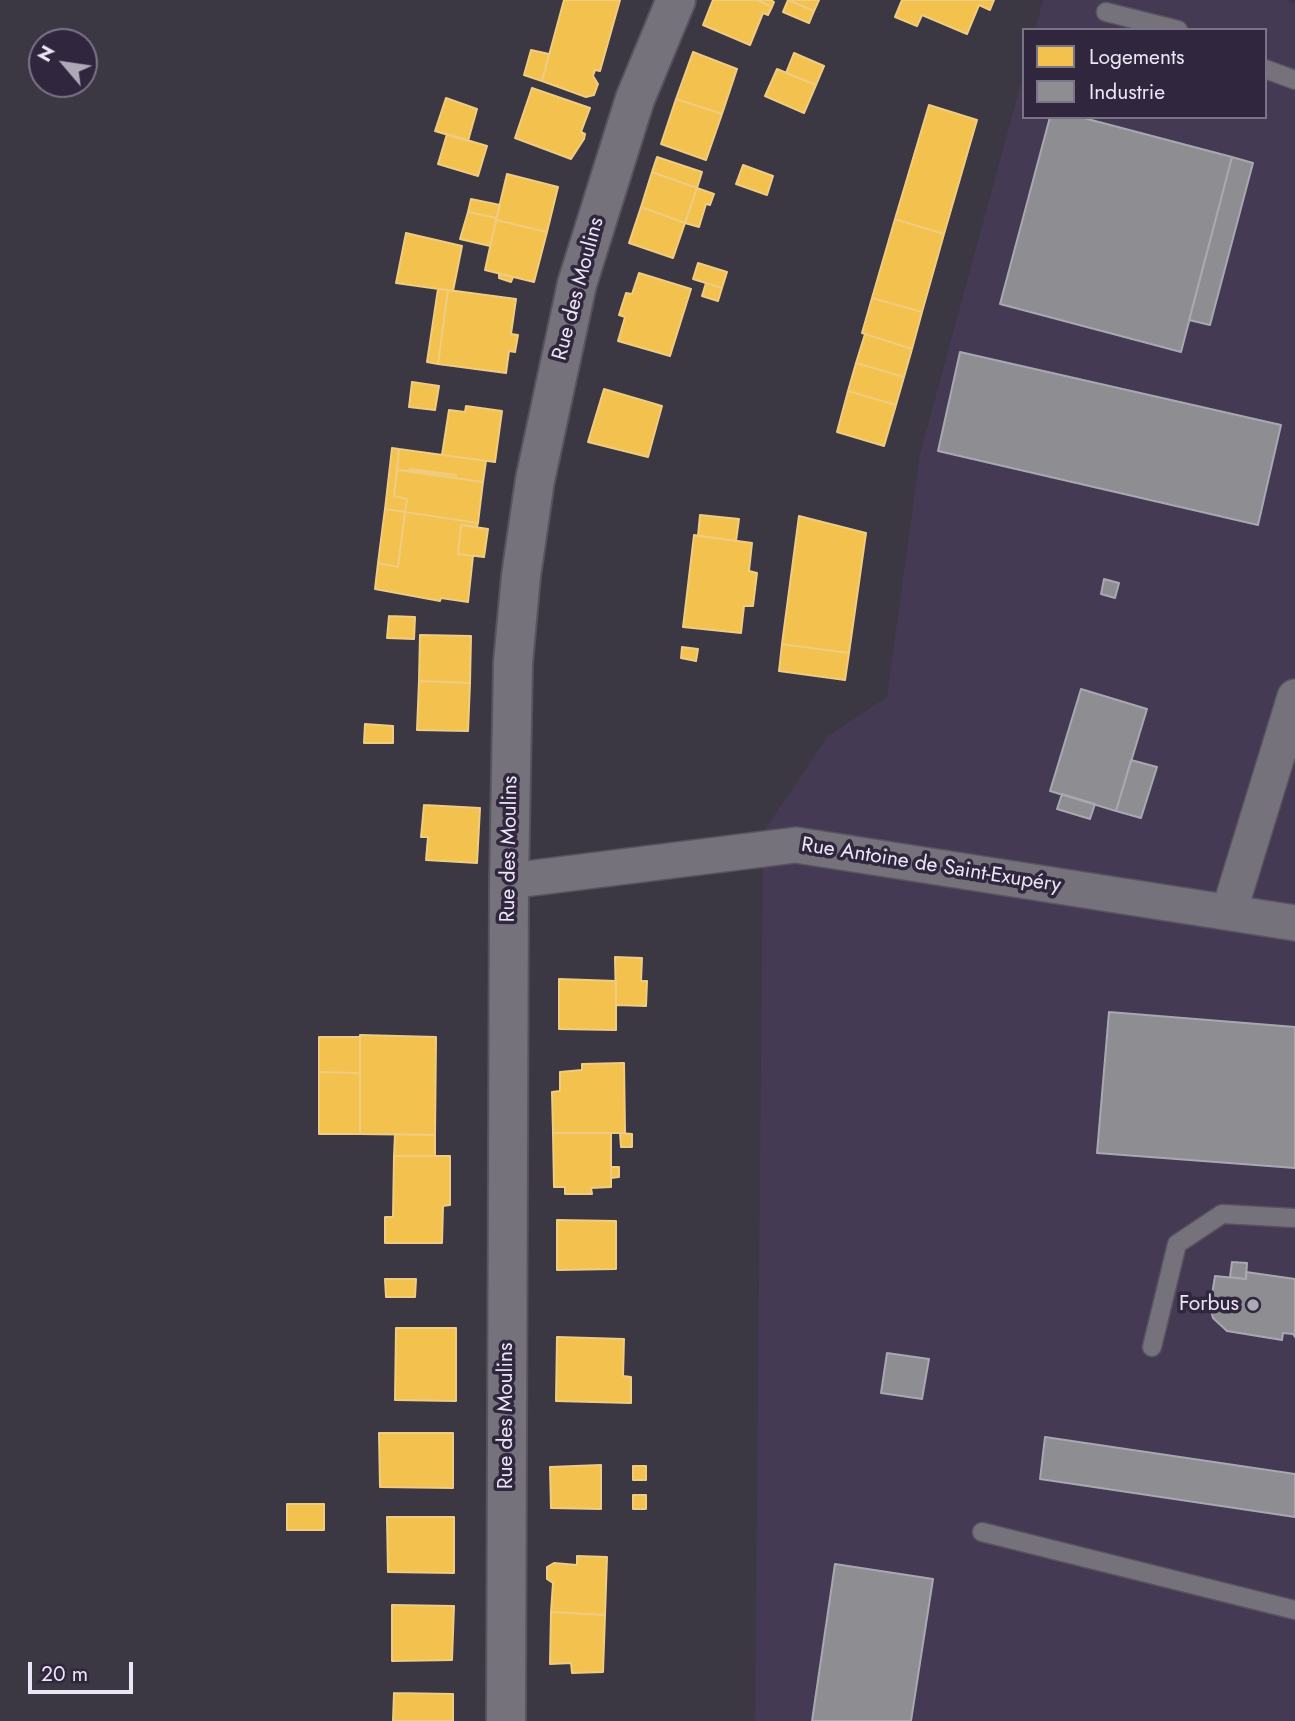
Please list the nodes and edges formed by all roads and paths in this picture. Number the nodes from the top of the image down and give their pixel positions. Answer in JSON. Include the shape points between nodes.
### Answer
{"nodes":[{"id":1,"x":676,"y":0,"type":"edge"},
{"id":2,"x":1106,"y":12,"type":"dead end"},
{"id":3,"x":1170,"y":28,"type":"edge"},
{"id":4,"x":1267,"y":70,"type":"edge"},
{"id":5,"x":1295,"y":80,"type":"edge"},
{"id":6,"x":1295,"y":697,"type":"edge"},
{"id":7,"x":509,"y":881,"type":"junction"},
{"id":8,"x":1228,"y":912,"type":"junction"},
{"id":9,"x":1295,"y":923,"type":"edge"},
{"id":10,"x":1295,"y":1218,"type":"edge"},
{"id":11,"x":1152,"y":1347,"type":"dead end"},
{"id":12,"x":982,"y":1532,"type":"dead end"},
{"id":13,"x":1295,"y":1610,"type":"edge"},
{"id":14,"x":506,"y":1721,"type":"edge"}],
"edges":[{"from":1,"to":7,"type":"main road","name":"Rue des Moulins","via":[[635,99],[577,284],[535,480],[513,663]]},
{"from":2,"to":3,"type":"lane"},
{"from":4,"to":5,"type":"lane"},
{"from":6,"to":8,"type":"street"},
{"from":7,"to":8,"type":"street","name":"Rue Antoine de Saint-Exupéry","via":[[796,845]]},
{"from":7,"to":14,"type":"main road","name":"Rue des Moulins"},
{"from":8,"to":9,"type":"street","name":"Rue Antoine de Saint-Exupéry"},
{"from":10,"to":11,"type":"lane","via":[[1222,1214],[1177,1244]]},
{"from":12,"to":13,"type":"lane"}]}
